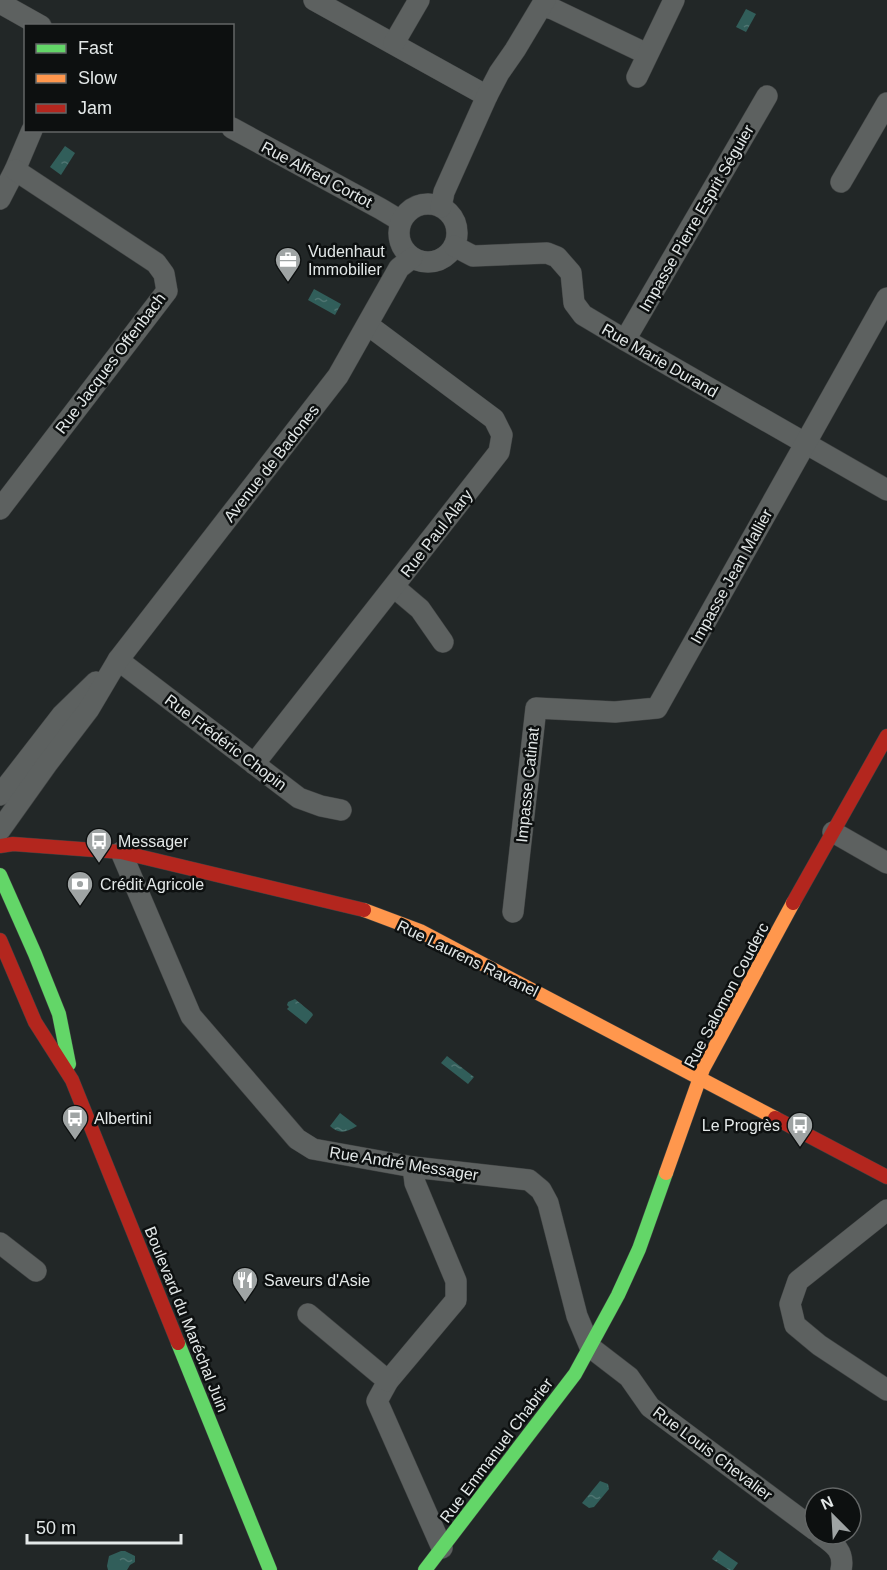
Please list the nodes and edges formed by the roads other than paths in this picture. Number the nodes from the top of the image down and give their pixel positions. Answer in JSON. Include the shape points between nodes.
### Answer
{"nodes":[{"id":1,"x":314,"y":0,"type":"edge"},
{"id":2,"x":419,"y":0,"type":"edge"},
{"id":3,"x":675,"y":0,"type":"edge"},
{"id":4,"x":544,"y":3,"type":"edge"},
{"id":5,"x":0,"y":5,"type":"edge"},
{"id":6,"x":37,"y":24,"type":"edge"},
{"id":7,"x":394,"y":43,"type":"junction"},
{"id":8,"x":647,"y":54,"type":"junction"},
{"id":9,"x":637,"y":76,"type":"dead end"},
{"id":10,"x":487,"y":96,"type":"junction"},
{"id":11,"x":766,"y":96,"type":"dead end"},
{"id":12,"x":887,"y":103,"type":"edge"},
{"id":13,"x":234,"y":129,"type":"edge"},
{"id":14,"x":31,"y":132,"type":"edge"},
{"id":15,"x":15,"y":170,"type":"junction"},
{"id":16,"x":841,"y":182,"type":"dead end"},
{"id":17,"x":0,"y":199,"type":"edge"},
{"id":18,"x":441,"y":207,"type":"junction"},
{"id":19,"x":401,"y":221,"type":"junction"},
{"id":20,"x":454,"y":246,"type":"junction"},
{"id":21,"x":412,"y":258,"type":"junction"},
{"id":22,"x":887,"y":298,"type":"edge"},
{"id":23,"x":368,"y":325,"type":"junction"},
{"id":24,"x":625,"y":340,"type":"junction"},
{"id":25,"x":804,"y":443,"type":"junction"},
{"id":26,"x":887,"y":490,"type":"edge"},
{"id":27,"x":2,"y":498,"type":"edge"},
{"id":28,"x":394,"y":587,"type":"junction"},
{"id":29,"x":443,"y":642,"type":"dead end"},
{"id":30,"x":118,"y":660,"type":"junction"},
{"id":31,"x":657,"y":708,"type":"joint"},
{"id":32,"x":887,"y":736,"type":"edge"},
{"id":33,"x":254,"y":764,"type":"junction"},
{"id":34,"x":341,"y":810,"type":"dead end"},
{"id":35,"x":3,"y":820,"type":"edge"},
{"id":36,"x":832,"y":832,"type":"junction"},
{"id":37,"x":121,"y":852,"type":"junction"},
{"id":38,"x":0,"y":863,"type":"edge"},
{"id":39,"x":887,"y":863,"type":"edge"},
{"id":40,"x":0,"y":875,"type":"edge"},
{"id":41,"x":513,"y":912,"type":"dead end"},
{"id":42,"x":0,"y":915,"type":"edge"},
{"id":43,"x":0,"y":940,"type":"edge"},
{"id":44,"x":0,"y":956,"type":"edge"},
{"id":45,"x":20,"y":988,"type":"junction"},
{"id":46,"x":700,"y":1078,"type":"junction"},
{"id":47,"x":72,"y":1080,"type":"junction"},
{"id":48,"x":413,"y":1167,"type":"junction"},
{"id":49,"x":887,"y":1176,"type":"edge"},
{"id":50,"x":887,"y":1210,"type":"edge"},
{"id":51,"x":0,"y":1243,"type":"edge"},
{"id":52,"x":36,"y":1270,"type":"dead end"},
{"id":53,"x":309,"y":1314,"type":"dead end"},
{"id":54,"x":590,"y":1347,"type":"junction"},
{"id":55,"x":388,"y":1381,"type":"junction"},
{"id":56,"x":887,"y":1390,"type":"edge"},
{"id":57,"x":803,"y":1521,"type":"edge"},
{"id":58,"x":836,"y":1546,"type":"edge"},
{"id":59,"x":442,"y":1548,"type":"junction"},
{"id":60,"x":270,"y":1570,"type":"edge"},
{"id":61,"x":425,"y":1570,"type":"edge"},
{"id":62,"x":841,"y":1570,"type":"edge"}],
"edges":[{"from":1,"to":7,"type":"street"},
{"from":2,"to":7,"type":"street"},
{"from":3,"to":8,"type":"street"},
{"from":4,"to":8,"type":"street"},
{"from":4,"to":10,"type":"street"},
{"from":5,"to":6,"type":"street"},
{"from":7,"to":10,"type":"street"},
{"from":8,"to":9,"type":"street"},
{"from":10,"to":18,"type":"street"},
{"from":11,"to":24,"type":"street","name":"Impasse Pierre Esprit Séguier"},
{"from":12,"to":16,"type":"street"},
{"from":13,"to":19,"type":"street","name":"Rue Alfred Cortot"},
{"from":14,"to":15,"type":"street"},
{"from":15,"to":17,"type":"street"},
{"from":15,"to":27,"type":"street","name":"Rue Jacques Offenbach","via":[[156,263],[165,274],[167,291]]},
{"from":18,"to":19,"type":"street","via":[[418,205]]},
{"from":18,"to":20,"type":"street","via":[[456,224]]},
{"from":19,"to":21,"type":"street","via":[[399,241]]},
{"from":20,"to":21,"type":"street","via":[[436,261]]},
{"from":20,"to":24,"type":"street","name":"Rue Marie Durand","via":[[473,256],[547,253],[557,257],[571,273],[574,303],[584,315]]},
{"from":21,"to":23,"type":"street","name":"Avenue de Badones","via":[[399,268]]},
{"from":22,"to":25,"type":"street","name":"Impasse Jean Mallier"},
{"from":23,"to":28,"type":"street","name":"Rue Paul Alary","via":[[494,419],[502,435],[499,452]]},
{"from":23,"to":30,"type":"street","name":"Avenue de Badones","via":[[338,376]]},
{"from":24,"to":25,"type":"street","name":"Rue Marie Durand"},
{"from":25,"to":26,"type":"street","name":"Rue Marie Durand"},
{"from":25,"to":31,"type":"street","name":"Impasse Jean Mallier"},
{"from":28,"to":29,"type":"street","via":[[420,609]]},
{"from":28,"to":33,"type":"street","name":"Rue Paul Alary"},
{"from":30,"to":33,"type":"street","name":"Rue Frédéric Chopin"},
{"from":30,"to":35,"type":"street","name":"Avenue de Badones","via":[[63,715]]},
{"from":31,"to":41,"type":"street","name":"Impasse Catinat","via":[[615,712],[536,708]]},
{"from":32,"to":36,"type":"street","name":"Rue Salomon Couderc"},
{"from":33,"to":34,"type":"street","name":"Rue Frédéric Chopin","via":[[299,798]]},
{"from":35,"to":37,"type":"street","name":"Rue Laurens Ravanel"},
{"from":35,"to":38,"type":"street"},
{"from":36,"to":39,"type":"street"},
{"from":36,"to":46,"type":"street","name":"Rue Salomon Couderc"},
{"from":37,"to":46,"type":"street","name":"Rue Laurens Ravanel","via":[[359,908],[420,931]]},
{"from":37,"to":48,"type":"street","name":"Rue André Messager","via":[[190,1016],[297,1139],[313,1149]]},
{"from":40,"to":47,"type":"street","via":[[59,1014]]},
{"from":42,"to":47,"type":"street"},
{"from":43,"to":45,"type":"street"},
{"from":44,"to":45,"type":"street"},
{"from":45,"to":47,"type":"street","via":[[35,1022]]},
{"from":46,"to":49,"type":"street","name":"Rue Laurens Ravanel"},
{"from":46,"to":54,"type":"street","name":"Rue Salomon Couderc","via":[[639,1249]]},
{"from":47,"to":60,"type":"street","name":"Boulevard du Maréchal Juin"},
{"from":48,"to":54,"type":"street","name":"Rue André Messager","via":[[529,1180],[542,1190],[577,1316]]},
{"from":48,"to":55,"type":"street","via":[[415,1184],[456,1281],[456,1300]]},
{"from":50,"to":56,"type":"street","via":[[798,1281],[790,1304],[795,1325]]},
{"from":51,"to":52,"type":"street"},
{"from":53,"to":55,"type":"street"},
{"from":54,"to":57,"type":"street","name":"Rue Louis Chevalier","via":[[629,1377],[650,1407]]},
{"from":54,"to":59,"type":"street","name":"Rue Emmanuel Chabrier","via":[[575,1374]]},
{"from":55,"to":59,"type":"street","via":[[377,1401]]},
{"from":58,"to":62,"type":"street","via":[[843,1562]]},
{"from":59,"to":61,"type":"street","name":"Rue Emmanuel Chabrier"}]}
